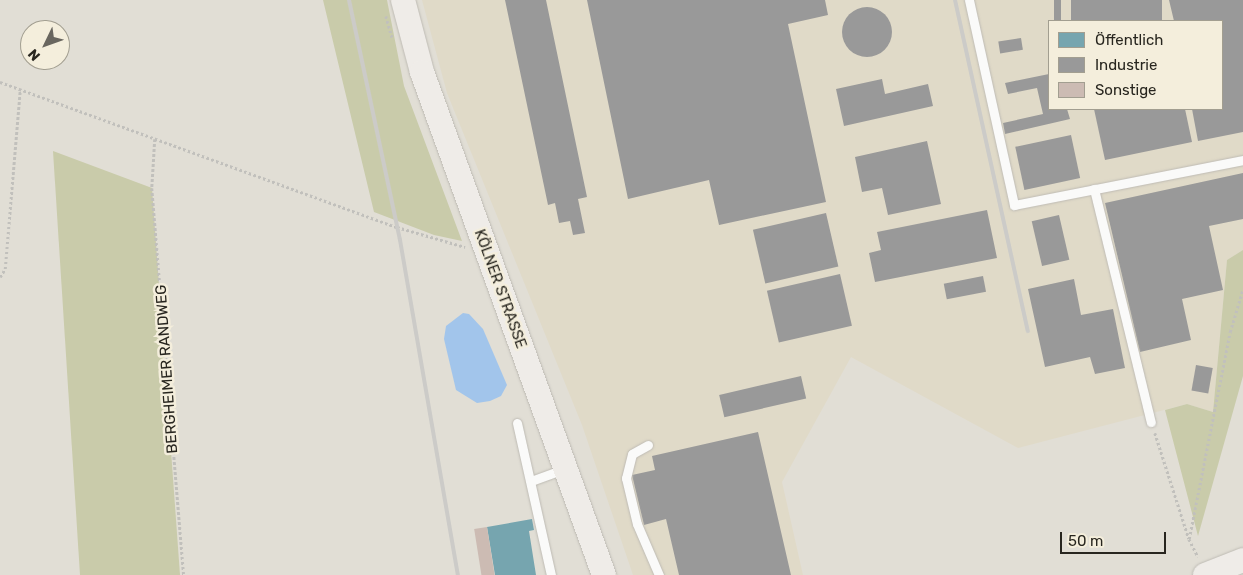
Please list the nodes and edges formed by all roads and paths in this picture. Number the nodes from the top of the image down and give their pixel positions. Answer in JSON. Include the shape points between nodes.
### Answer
{"nodes":[{"id":1,"x":403,"y":0,"type":"edge"},
{"id":2,"x":969,"y":0,"type":"edge"},
{"id":3,"x":0,"y":82,"type":"edge"},
{"id":4,"x":20,"y":89,"type":"junction"},
{"id":5,"x":155,"y":139,"type":"junction"},
{"id":6,"x":1243,"y":160,"type":"edge"},
{"id":7,"x":1094,"y":189,"type":"junction"},
{"id":8,"x":484,"y":245,"type":"junction"},
{"id":9,"x":0,"y":277,"type":"edge"},
{"id":10,"x":1243,"y":289,"type":"edge"},
{"id":11,"x":516,"y":422,"type":"dead end"},
{"id":12,"x":1151,"y":422,"type":"joint"},
{"id":13,"x":648,"y":445,"type":"dead end"},
{"id":14,"x":567,"y":468,"type":"junction"},
{"id":15,"x":531,"y":480,"type":"junction"},
{"id":16,"x":1189,"y":539,"type":"junction"},
{"id":17,"x":1243,"y":560,"type":"edge"},
{"id":18,"x":184,"y":575,"type":"edge"},
{"id":19,"x":551,"y":575,"type":"edge"},
{"id":20,"x":604,"y":575,"type":"edge"},
{"id":21,"x":659,"y":575,"type":"edge"},
{"id":22,"x":1206,"y":575,"type":"edge"}],
"edges":[{"from":1,"to":8,"type":"main road","name":"KÖLNER STRASSE","via":[[422,72]]},
{"from":2,"to":7,"type":"lane","via":[[1014,205]]},
{"from":3,"to":4,"type":"path"},
{"from":4,"to":5,"type":"path"},
{"from":4,"to":9,"type":"path","via":[[5,269]]},
{"from":5,"to":8,"type":"path","via":[[454,246]]},
{"from":5,"to":18,"type":"path","name":"BERGHEIMER RANDWEG","via":[[152,188]]},
{"from":6,"to":7,"type":"lane"},
{"from":7,"to":12,"type":"lane"},
{"from":8,"to":14,"type":"main road","name":"KÖLNER STRASSE"},
{"from":10,"to":16,"type":"path","via":[[1230,332]]},
{"from":11,"to":15,"type":"lane"},
{"from":12,"to":16,"type":"path"},
{"from":13,"to":21,"type":"lane","via":[[632,454],[626,478],[637,524]]},
{"from":14,"to":15,"type":"lane"},
{"from":14,"to":20,"type":"main road","name":"KÖLNER STRASSE"},
{"from":15,"to":19,"type":"lane"},
{"from":16,"to":22,"type":"path"},
{"from":17,"to":22,"type":"main road"}]}
